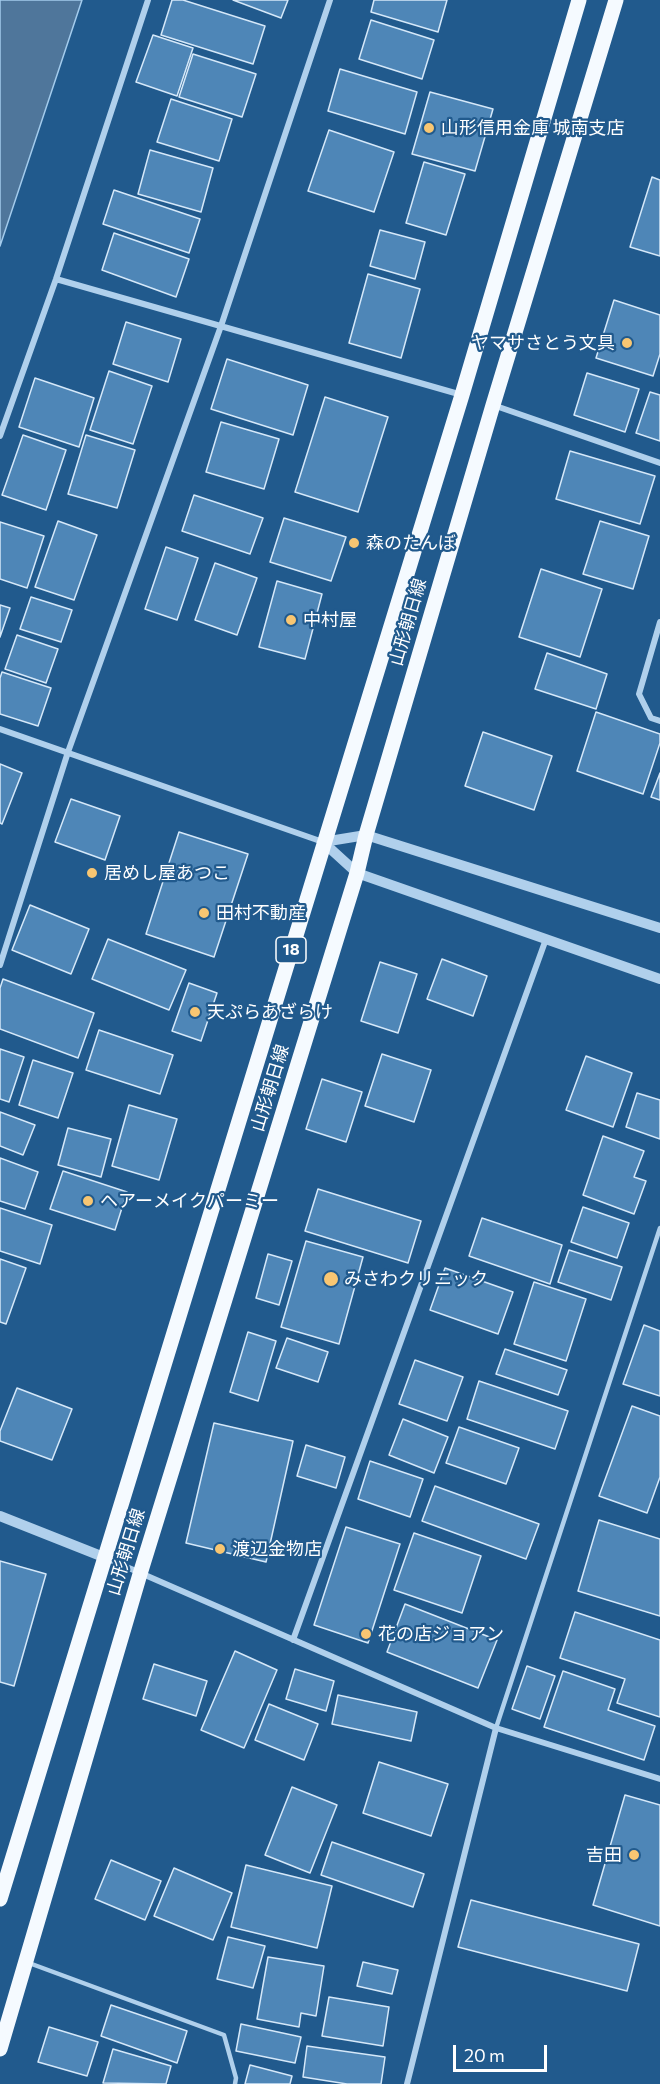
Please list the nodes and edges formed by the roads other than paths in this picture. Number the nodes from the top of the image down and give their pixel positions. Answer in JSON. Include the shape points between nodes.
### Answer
{"nodes":[{"id":1,"x":148,"y":0,"type":"edge"},
{"id":2,"x":330,"y":0,"type":"edge"},
{"id":3,"x":579,"y":0,"type":"edge"},
{"id":4,"x":616,"y":0,"type":"edge"},
{"id":5,"x":56,"y":279,"type":"junction"},
{"id":6,"x":221,"y":326,"type":"junction"},
{"id":7,"x":462,"y":395,"type":"junction"},
{"id":8,"x":493,"y":405,"type":"junction"},
{"id":9,"x":0,"y":436,"type":"edge"},
{"id":10,"x":660,"y":463,"type":"edge"},
{"id":11,"x":660,"y":622,"type":"edge"},
{"id":12,"x":660,"y":721,"type":"edge"},
{"id":13,"x":0,"y":729,"type":"edge"},
{"id":14,"x":68,"y":752,"type":"junction"},
{"id":15,"x":366,"y":835,"type":"junction"},
{"id":16,"x":324,"y":842,"type":"junction"},
{"id":17,"x":357,"y":873,"type":"junction"},
{"id":18,"x":660,"y":928,"type":"edge"},
{"id":19,"x":546,"y":939,"type":"junction"},
{"id":20,"x":0,"y":965,"type":"edge"},
{"id":21,"x":660,"y":979,"type":"edge"},
{"id":22,"x":660,"y":1228,"type":"edge"},
{"id":23,"x":0,"y":1516,"type":"edge"},
{"id":24,"x":106,"y":1558,"type":"junction"},
{"id":25,"x":140,"y":1574,"type":"junction"},
{"id":26,"x":293,"y":1640,"type":"junction"},
{"id":27,"x":496,"y":1728,"type":"junction"},
{"id":28,"x":660,"y":1779,"type":"edge"},
{"id":29,"x":0,"y":1899,"type":"edge"},
{"id":30,"x":26,"y":1962,"type":"junction"},
{"id":31,"x":0,"y":2049,"type":"edge"},
{"id":32,"x":235,"y":2084,"type":"edge"},
{"id":33,"x":407,"y":2084,"type":"edge"}],
"edges":[{"from":1,"to":5,"type":"street"},
{"from":2,"to":6,"type":"street"},
{"from":3,"to":7,"type":"main road","name":"山形朝日線","number":"18"},
{"from":4,"to":8,"type":"main road","name":"山形朝日線","number":"18"},
{"from":5,"to":6,"type":"street"},
{"from":5,"to":9,"type":"street"},
{"from":6,"to":7,"type":"street"},
{"from":6,"to":14,"type":"street"},
{"from":7,"to":16,"type":"main road","name":"山形朝日線","number":"18"},
{"from":8,"to":10,"type":"street"},
{"from":8,"to":15,"type":"main road","name":"山形朝日線","number":"18"},
{"from":11,"to":12,"type":"street","via":[[639,694],[651,718]]},
{"from":13,"to":14,"type":"street"},
{"from":14,"to":16,"type":"street"},
{"from":14,"to":20,"type":"street"},
{"from":15,"to":16,"type":"street"},
{"from":15,"to":17,"type":"main road","name":"山形朝日線","number":"18"},
{"from":15,"to":18,"type":"street"},
{"from":16,"to":17,"type":"street"},
{"from":16,"to":24,"type":"main road","name":"山形朝日線","number":"18"},
{"from":17,"to":19,"type":"street"},
{"from":17,"to":25,"type":"main road","name":"山形朝日線","number":"18"},
{"from":19,"to":21,"type":"street"},
{"from":19,"to":26,"type":"street"},
{"from":22,"to":27,"type":"lane"},
{"from":23,"to":24,"type":"street"},
{"from":24,"to":25,"type":"street"},
{"from":24,"to":29,"type":"main road","name":"山形朝日線","number":"18"},
{"from":25,"to":26,"type":"street"},
{"from":25,"to":30,"type":"main road","name":"山形朝日線","number":"18"},
{"from":26,"to":27,"type":"street"},
{"from":27,"to":28,"type":"street"},
{"from":27,"to":33,"type":"street"},
{"from":30,"to":31,"type":"main road","name":"山形朝日線","number":"18"},
{"from":30,"to":32,"type":"lane","via":[[224,2036]]}]}
